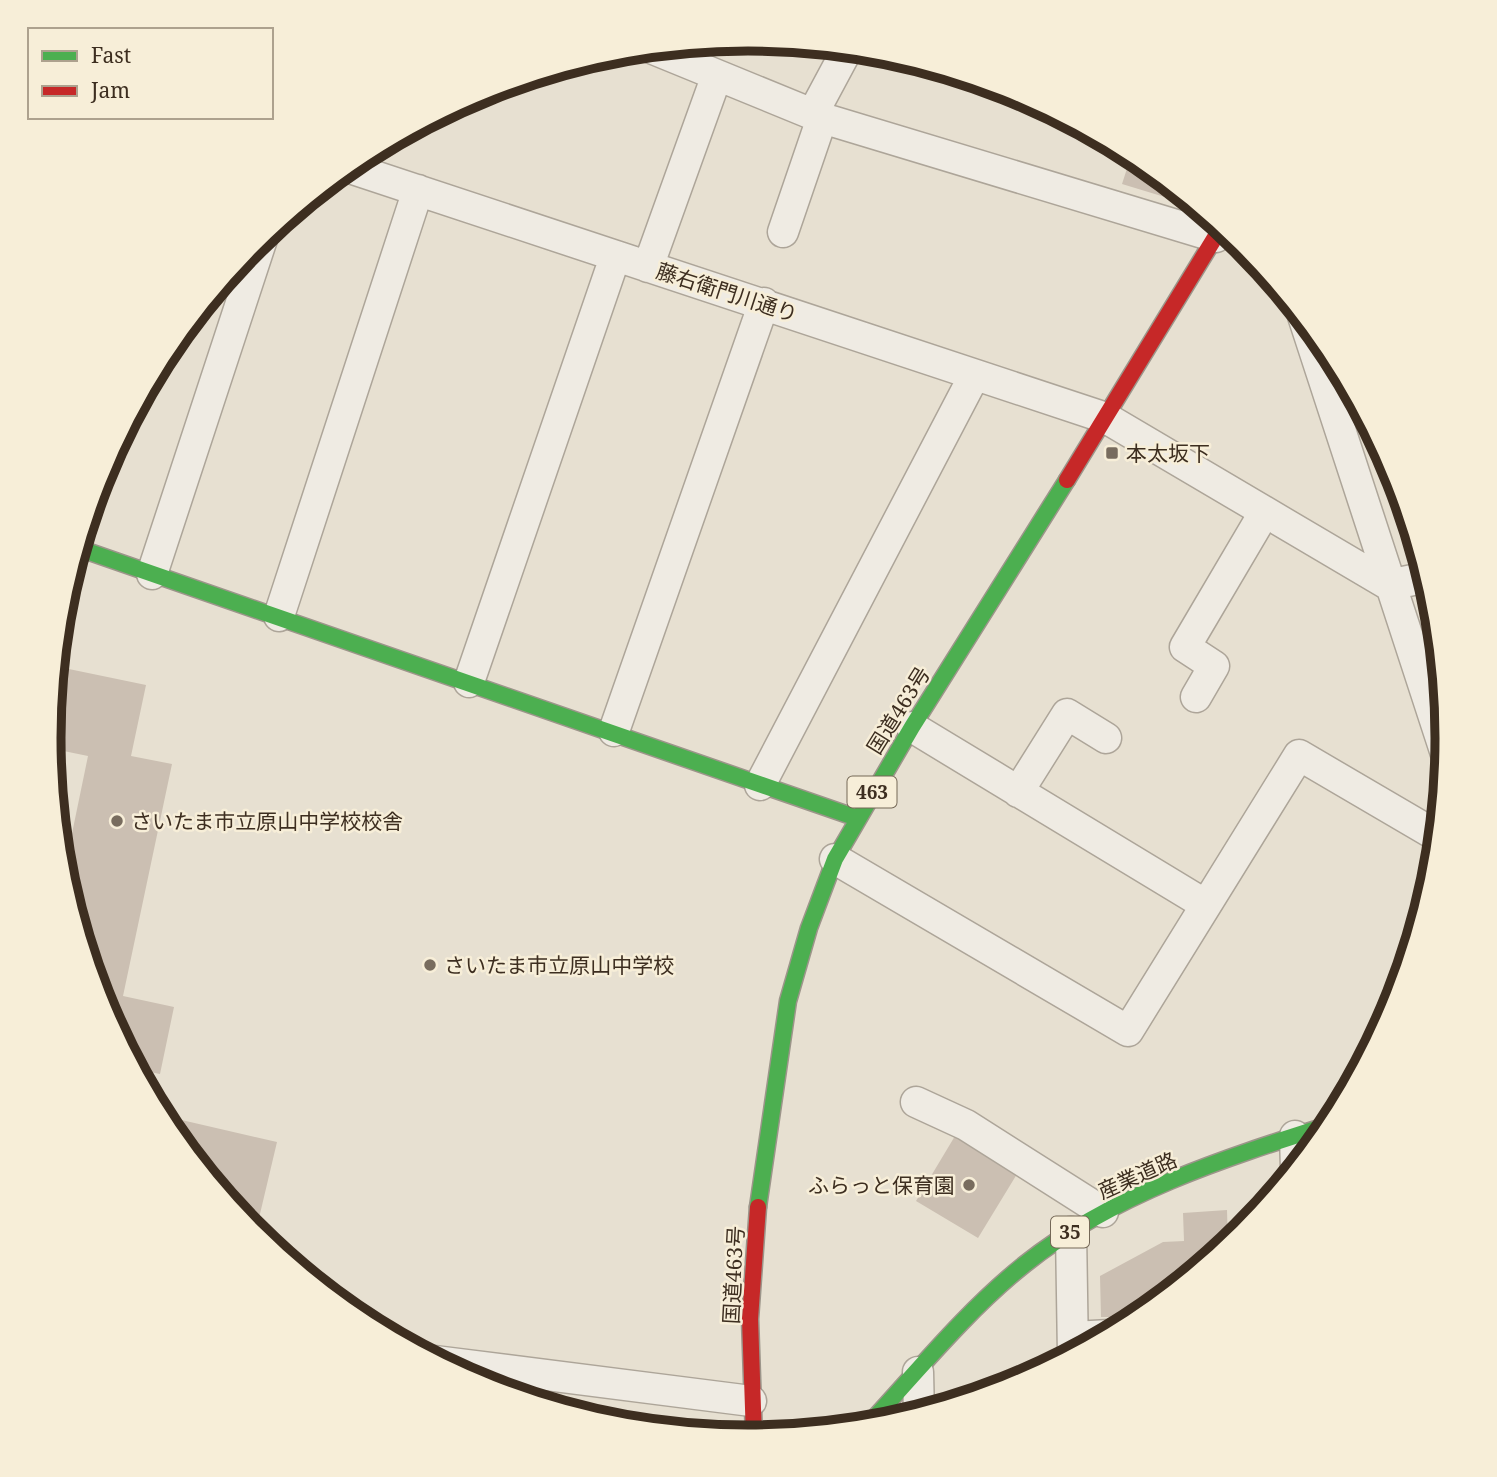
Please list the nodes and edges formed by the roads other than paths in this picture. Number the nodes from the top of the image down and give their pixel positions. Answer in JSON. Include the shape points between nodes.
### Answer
{"nodes":[{"id":1,"x":670,"y":56,"type":"edge"},
{"id":2,"x":843,"y":58,"type":"edge"},
{"id":3,"x":718,"y":75,"type":"junction"},
{"id":4,"x":822,"y":118,"type":"junction"},
{"id":5,"x":360,"y":171,"type":"edge"},
{"id":6,"x":418,"y":190,"type":"junction"},
{"id":7,"x":1211,"y":230,"type":"edge"},
{"id":8,"x":783,"y":232,"type":"dead end"},
{"id":9,"x":1217,"y":235,"type":"edge"},
{"id":10,"x":615,"y":257,"type":"junction"},
{"id":11,"x":255,"y":259,"type":"edge"},
{"id":12,"x":648,"y":267,"type":"junction"},
{"id":13,"x":764,"y":303,"type":"junction"},
{"id":14,"x":1312,"y":345,"type":"edge"},
{"id":15,"x":974,"y":376,"type":"junction"},
{"id":16,"x":1107,"y":418,"type":"junction"},
{"id":17,"x":1264,"y":513,"type":"junction"},
{"id":18,"x":87,"y":551,"type":"edge"},
{"id":19,"x":152,"y":573,"type":"junction"},
{"id":20,"x":1417,"y":579,"type":"edge"},
{"id":21,"x":1388,"y":584,"type":"junction"},
{"id":22,"x":279,"y":617,"type":"junction"},
{"id":23,"x":469,"y":681,"type":"junction"},
{"id":24,"x":1196,"y":697,"type":"dead end"},
{"id":25,"x":1436,"y":724,"type":"edge"},
{"id":26,"x":912,"y":727,"type":"junction"},
{"id":27,"x":614,"y":731,"type":"junction"},
{"id":28,"x":1106,"y":738,"type":"dead end"},
{"id":29,"x":760,"y":785,"type":"junction"},
{"id":30,"x":1018,"y":792,"type":"junction"},
{"id":31,"x":857,"y":818,"type":"junction"},
{"id":32,"x":1429,"y":831,"type":"edge"},
{"id":33,"x":835,"y":859,"type":"junction"},
{"id":34,"x":1206,"y":905,"type":"junction"},
{"id":35,"x":916,"y":1102,"type":"dead end"},
{"id":36,"x":1313,"y":1131,"type":"edge"},
{"id":37,"x":1295,"y":1136,"type":"junction"},
{"id":38,"x":1296,"y":1155,"type":"edge"},
{"id":39,"x":1103,"y":1212,"type":"junction"},
{"id":40,"x":1071,"y":1232,"type":"junction"},
{"id":41,"x":1073,"y":1344,"type":"edge"},
{"id":42,"x":465,"y":1365,"type":"edge"},
{"id":43,"x":918,"y":1372,"type":"junction"},
{"id":44,"x":751,"y":1401,"type":"junction"},
{"id":45,"x":919,"y":1405,"type":"edge"},
{"id":46,"x":879,"y":1414,"type":"edge"},
{"id":47,"x":753,"y":1426,"type":"edge"}],
"edges":[{"from":1,"to":3,"type":"street"},
{"from":2,"to":4,"type":"street","via":[[818,104]]},
{"from":3,"to":4,"type":"street"},
{"from":3,"to":12,"type":"street"},
{"from":4,"to":7,"type":"street"},
{"from":4,"to":8,"type":"street"},
{"from":5,"to":6,"type":"street","name":"藤右衛門川通り"},
{"from":6,"to":10,"type":"street","name":"藤右衛門川通り"},
{"from":6,"to":22,"type":"street"},
{"from":9,"to":16,"type":"main road","name":"国道463号","number":"463"},
{"from":10,"to":12,"type":"street","name":"藤右衛門川通り"},
{"from":10,"to":23,"type":"street"},
{"from":11,"to":19,"type":"street"},
{"from":12,"to":13,"type":"street","name":"藤右衛門川通り"},
{"from":13,"to":15,"type":"street","name":"藤右衛門川通り"},
{"from":13,"to":27,"type":"street"},
{"from":14,"to":21,"type":"street"},
{"from":15,"to":16,"type":"street","name":"藤右衛門川通り"},
{"from":15,"to":29,"type":"street"},
{"from":16,"to":17,"type":"street","name":"藤右衛門川通り"},
{"from":16,"to":26,"type":"main road","name":"国道463号","number":"463"},
{"from":17,"to":21,"type":"street","name":"藤右衛門川通り"},
{"from":17,"to":24,"type":"street","via":[[1185,647],[1214,666]]},
{"from":18,"to":19,"type":"main road"},
{"from":19,"to":22,"type":"main road"},
{"from":20,"to":21,"type":"street"},
{"from":21,"to":25,"type":"street"},
{"from":22,"to":23,"type":"main road"},
{"from":23,"to":27,"type":"main road"},
{"from":26,"to":30,"type":"street"},
{"from":26,"to":31,"type":"main road","name":"国道463号","number":"463"},
{"from":27,"to":29,"type":"main road"},
{"from":28,"to":30,"type":"street","via":[[1067,714]]},
{"from":29,"to":31,"type":"main road"},
{"from":30,"to":34,"type":"street"},
{"from":31,"to":33,"type":"main road","name":"国道463号","number":"463"},
{"from":32,"to":34,"type":"street","via":[[1299,755]]},
{"from":33,"to":34,"type":"street","via":[[1128,1031]]},
{"from":33,"to":44,"type":"main road","name":"国道463号","number":"463","via":[[788,1001],[773,1091],[756,1229]]},
{"from":35,"to":39,"type":"street","via":[[966,1125]]},
{"from":36,"to":37,"type":"main road","name":"産業道路","number":"35"},
{"from":37,"to":38,"type":"street"},
{"from":37,"to":39,"type":"main road","name":"産業道路","number":"35"},
{"from":39,"to":40,"type":"main road","name":"産業道路","number":"35"},
{"from":40,"to":41,"type":"street"},
{"from":40,"to":43,"type":"main road","name":"産業道路","number":"35","via":[[981,1303]]},
{"from":42,"to":44,"type":"street"},
{"from":43,"to":45,"type":"street"},
{"from":43,"to":46,"type":"main road","name":"産業道路","number":"35"},
{"from":44,"to":47,"type":"main road","name":"国道463号","number":"463"}]}
